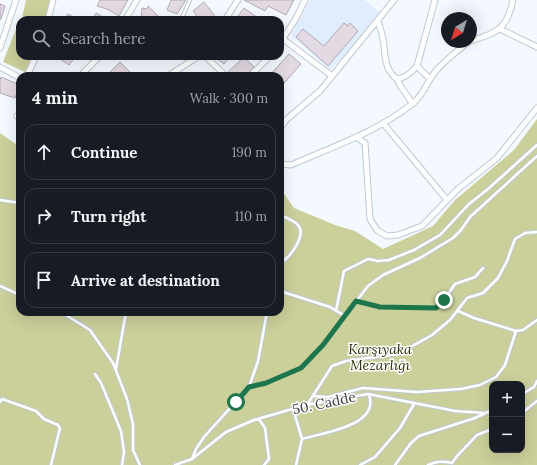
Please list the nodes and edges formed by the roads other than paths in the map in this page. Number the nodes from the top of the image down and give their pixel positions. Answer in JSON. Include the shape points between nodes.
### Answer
{"nodes":[{"id":1,"x":16,"y":0,"type":"edge"},
{"id":2,"x":53,"y":0,"type":"edge"},
{"id":3,"x":137,"y":0,"type":"edge"},
{"id":4,"x":190,"y":0,"type":"edge"},
{"id":5,"x":238,"y":0,"type":"edge"},
{"id":6,"x":305,"y":0,"type":"edge"},
{"id":7,"x":394,"y":0,"type":"edge"},
{"id":8,"x":435,"y":0,"type":"edge"},
{"id":9,"x":513,"y":0,"type":"edge"},
{"id":10,"x":49,"y":16,"type":"edge"},
{"id":11,"x":127,"y":16,"type":"edge"},
{"id":12,"x":183,"y":16,"type":"edge"},
{"id":13,"x":228,"y":16,"type":"edge"},
{"id":14,"x":378,"y":20,"type":"junction"},
{"id":15,"x":500,"y":29,"type":"junction"},
{"id":16,"x":284,"y":38,"type":"edge"},
{"id":17,"x":477,"y":39,"type":"edge"},
{"id":18,"x":284,"y":42,"type":"edge"},
{"id":19,"x":537,"y":47,"type":"edge"},
{"id":20,"x":0,"y":48,"type":"edge"},
{"id":21,"x":462,"y":48,"type":"edge"},
{"id":22,"x":34,"y":60,"type":"edge"},
{"id":23,"x":96,"y":60,"type":"edge"},
{"id":24,"x":193,"y":60,"type":"edge"},
{"id":25,"x":209,"y":60,"type":"edge"},
{"id":26,"x":266,"y":60,"type":"edge"},
{"id":27,"x":417,"y":66,"type":"junction"},
{"id":28,"x":0,"y":67,"type":"edge"},
{"id":29,"x":29,"y":72,"type":"edge"},
{"id":30,"x":84,"y":72,"type":"edge"},
{"id":31,"x":174,"y":72,"type":"edge"},
{"id":32,"x":222,"y":72,"type":"edge"},
{"id":33,"x":254,"y":72,"type":"edge"},
{"id":34,"x":16,"y":76,"type":"edge"},
{"id":35,"x":332,"y":76,"type":"junction"},
{"id":36,"x":397,"y":79,"type":"junction"},
{"id":37,"x":430,"y":79,"type":"junction"},
{"id":38,"x":413,"y":104,"type":"junction"},
{"id":39,"x":537,"y":108,"type":"edge"},
{"id":40,"x":284,"y":123,"type":"edge"},
{"id":41,"x":383,"y":123,"type":"junction"},
{"id":42,"x":356,"y":137,"type":"junction"},
{"id":43,"x":537,"y":145,"type":"edge"},
{"id":44,"x":537,"y":156,"type":"edge"},
{"id":45,"x":284,"y":164,"type":"edge"},
{"id":46,"x":0,"y":200,"type":"edge"},
{"id":47,"x":448,"y":200,"type":"junction"},
{"id":48,"x":16,"y":202,"type":"edge"},
{"id":49,"x":284,"y":216,"type":"edge"},
{"id":50,"x":537,"y":232,"type":"edge"},
{"id":51,"x":284,"y":260,"type":"edge"},
{"id":52,"x":483,"y":268,"type":"dead end"},
{"id":53,"x":0,"y":286,"type":"edge"},
{"id":54,"x":16,"y":293,"type":"edge"},
{"id":55,"x":284,"y":293,"type":"edge"},
{"id":56,"x":356,"y":301,"type":"junction"},
{"id":57,"x":336,"y":311,"type":"junction"},
{"id":58,"x":458,"y":311,"type":"junction"},
{"id":59,"x":67,"y":316,"type":"edge"},
{"id":60,"x":125,"y":316,"type":"edge"},
{"id":61,"x":266,"y":316,"type":"edge"},
{"id":62,"x":345,"y":316,"type":"junction"},
{"id":63,"x":537,"y":320,"type":"edge"},
{"id":64,"x":516,"y":331,"type":"junction"},
{"id":65,"x":116,"y":370,"type":"junction"},
{"id":66,"x":95,"y":374,"type":"dead end"},
{"id":67,"x":537,"y":381,"type":"edge"},
{"id":68,"x":249,"y":387,"type":"junction"},
{"id":69,"x":525,"y":392,"type":"edge"},
{"id":70,"x":368,"y":394,"type":"junction"},
{"id":71,"x":313,"y":396,"type":"junction"},
{"id":72,"x":537,"y":401,"type":"edge"},
{"id":73,"x":0,"y":402,"type":"edge"},
{"id":74,"x":415,"y":403,"type":"junction"},
{"id":75,"x":306,"y":405,"type":"junction"},
{"id":76,"x":293,"y":409,"type":"junction"},
{"id":77,"x":489,"y":411,"type":"edge"},
{"id":78,"x":525,"y":411,"type":"edge"},
{"id":79,"x":485,"y":413,"type":"junction"},
{"id":80,"x":259,"y":419,"type":"junction"},
{"id":81,"x":489,"y":430,"type":"edge"},
{"id":82,"x":302,"y":439,"type":"junction"},
{"id":83,"x":192,"y":459,"type":"junction"},
{"id":84,"x":454,"y":464,"type":"edge"},
{"id":85,"x":50,"y":465,"type":"edge"},
{"id":86,"x":122,"y":465,"type":"edge"},
{"id":87,"x":140,"y":465,"type":"edge"},
{"id":88,"x":175,"y":465,"type":"edge"},
{"id":89,"x":264,"y":465,"type":"edge"},
{"id":90,"x":296,"y":465,"type":"edge"},
{"id":91,"x":360,"y":465,"type":"edge"},
{"id":92,"x":395,"y":465,"type":"edge"},
{"id":93,"x":428,"y":465,"type":"edge"}],
"edges":[{"from":1,"to":20,"type":"street"},
{"from":2,"to":10,"type":"street"},
{"from":3,"to":11,"type":"street"},
{"from":4,"to":12,"type":"lane"},
{"from":5,"to":13,"type":"street"},
{"from":6,"to":16,"type":"street"},
{"from":7,"to":14,"type":"street"},
{"from":8,"to":27,"type":"street"},
{"from":9,"to":15,"type":"street","via":[[507,20]]},
{"from":14,"to":35,"type":"street"},
{"from":14,"to":36,"type":"street","via":[[387,67]]},
{"from":15,"to":17,"type":"street"},
{"from":15,"to":19,"type":"street"},
{"from":18,"to":35,"type":"street"},
{"from":21,"to":37,"type":"street","via":[[442,64]]},
{"from":22,"to":29,"type":"street"},
{"from":23,"to":30,"type":"street"},
{"from":24,"to":31,"type":"street"},
{"from":25,"to":32,"type":"street"},
{"from":26,"to":33,"type":"street"},
{"from":27,"to":36,"type":"street","via":[[406,77]]},
{"from":27,"to":37,"type":"street"},
{"from":28,"to":34,"type":"street"},
{"from":35,"to":40,"type":"street","via":[[320,91]]},
{"from":36,"to":38,"type":"street"},
{"from":37,"to":38,"type":"street","via":[[424,92]]},
{"from":38,"to":41,"type":"street"},
{"from":39,"to":47,"type":"street","via":[[497,158]]},
{"from":41,"to":42,"type":"street"},
{"from":41,"to":47,"type":"street"},
{"from":42,"to":45,"type":"street","via":[[292,165]]},
{"from":42,"to":47,"type":"street","via":[[365,144],[370,219],[376,230],[387,236],[398,235],[422,226]]},
{"from":43,"to":57,"type":"lane","via":[[468,204],[440,235],[414,250],[389,260],[368,259],[344,271]]},
{"from":44,"to":56,"type":"lane","via":[[470,217],[453,238],[420,258],[383,275],[368,286]]},
{"from":46,"to":48,"type":"lane"},
{"from":49,"to":51,"type":"lane","via":[[297,224],[300,228],[300,237],[290,255]]},
{"from":50,"to":58,"type":"lane","via":[[525,233],[515,239],[498,278],[483,293],[467,298]]},
{"from":52,"to":56,"type":"lane","via":[[475,277],[455,284],[436,308],[380,307]]},
{"from":53,"to":54,"type":"lane"},
{"from":55,"to":57,"type":"lane"},
{"from":56,"to":62,"type":"lane"},
{"from":57,"to":62,"type":"lane"},
{"from":58,"to":64,"type":"lane"},
{"from":58,"to":71,"type":"lane","via":[[432,335],[398,354],[346,361],[332,366]]},
{"from":59,"to":65,"type":"lane","via":[[90,330],[114,363]]},
{"from":60,"to":65,"type":"lane"},
{"from":61,"to":68,"type":"lane","via":[[258,361]]},
{"from":62,"to":68,"type":"lane","via":[[301,368],[266,383]]},
{"from":63,"to":64,"type":"lane","via":[[523,330]]},
{"from":64,"to":71,"type":"lane","via":[[505,365],[496,377],[480,385],[417,392],[363,388],[328,397]]},
{"from":65,"to":87,"type":"lane","via":[[134,424],[133,450]]},
{"from":66,"to":86,"type":"lane","via":[[122,431]]},
{"from":67,"to":69,"type":"lane","via":[[534,387]]},
{"from":68,"to":83,"type":"lane","via":[[204,437]]},
{"from":70,"to":74,"type":"lane","name":"50. Cadde"},
{"from":70,"to":75,"type":"lane","name":"50. Cadde"},
{"from":70,"to":82,"type":"lane","via":[[371,402],[369,411],[362,419],[348,426]]},
{"from":71,"to":75,"type":"lane"},
{"from":72,"to":78,"type":"lane"},
{"from":73,"to":85,"type":"lane","via":[[2,399],[36,411],[44,419],[58,425],[60,428]]},
{"from":74,"to":79,"type":"lane","name":"50. Cadde","via":[[455,411]]},
{"from":74,"to":91,"type":"lane","via":[[400,428],[375,456]]},
{"from":75,"to":76,"type":"lane","name":"50. Cadde"},
{"from":76,"to":80,"type":"lane","name":"50. Cadde"},
{"from":76,"to":82,"type":"lane"},
{"from":77,"to":79,"type":"lane"},
{"from":79,"to":92,"type":"lane","via":[[419,436],[411,442]]},
{"from":80,"to":83,"type":"lane","name":"50. Cadde","via":[[226,432]]},
{"from":80,"to":89,"type":"lane","via":[[265,428],[269,459]]},
{"from":81,"to":84,"type":"lane","via":[[477,435],[457,456]]},
{"from":82,"to":90,"type":"lane"},
{"from":83,"to":88,"type":"lane","name":"50. Cadde"},
{"from":84,"to":93,"type":"lane","via":[[444,461]]}]}
